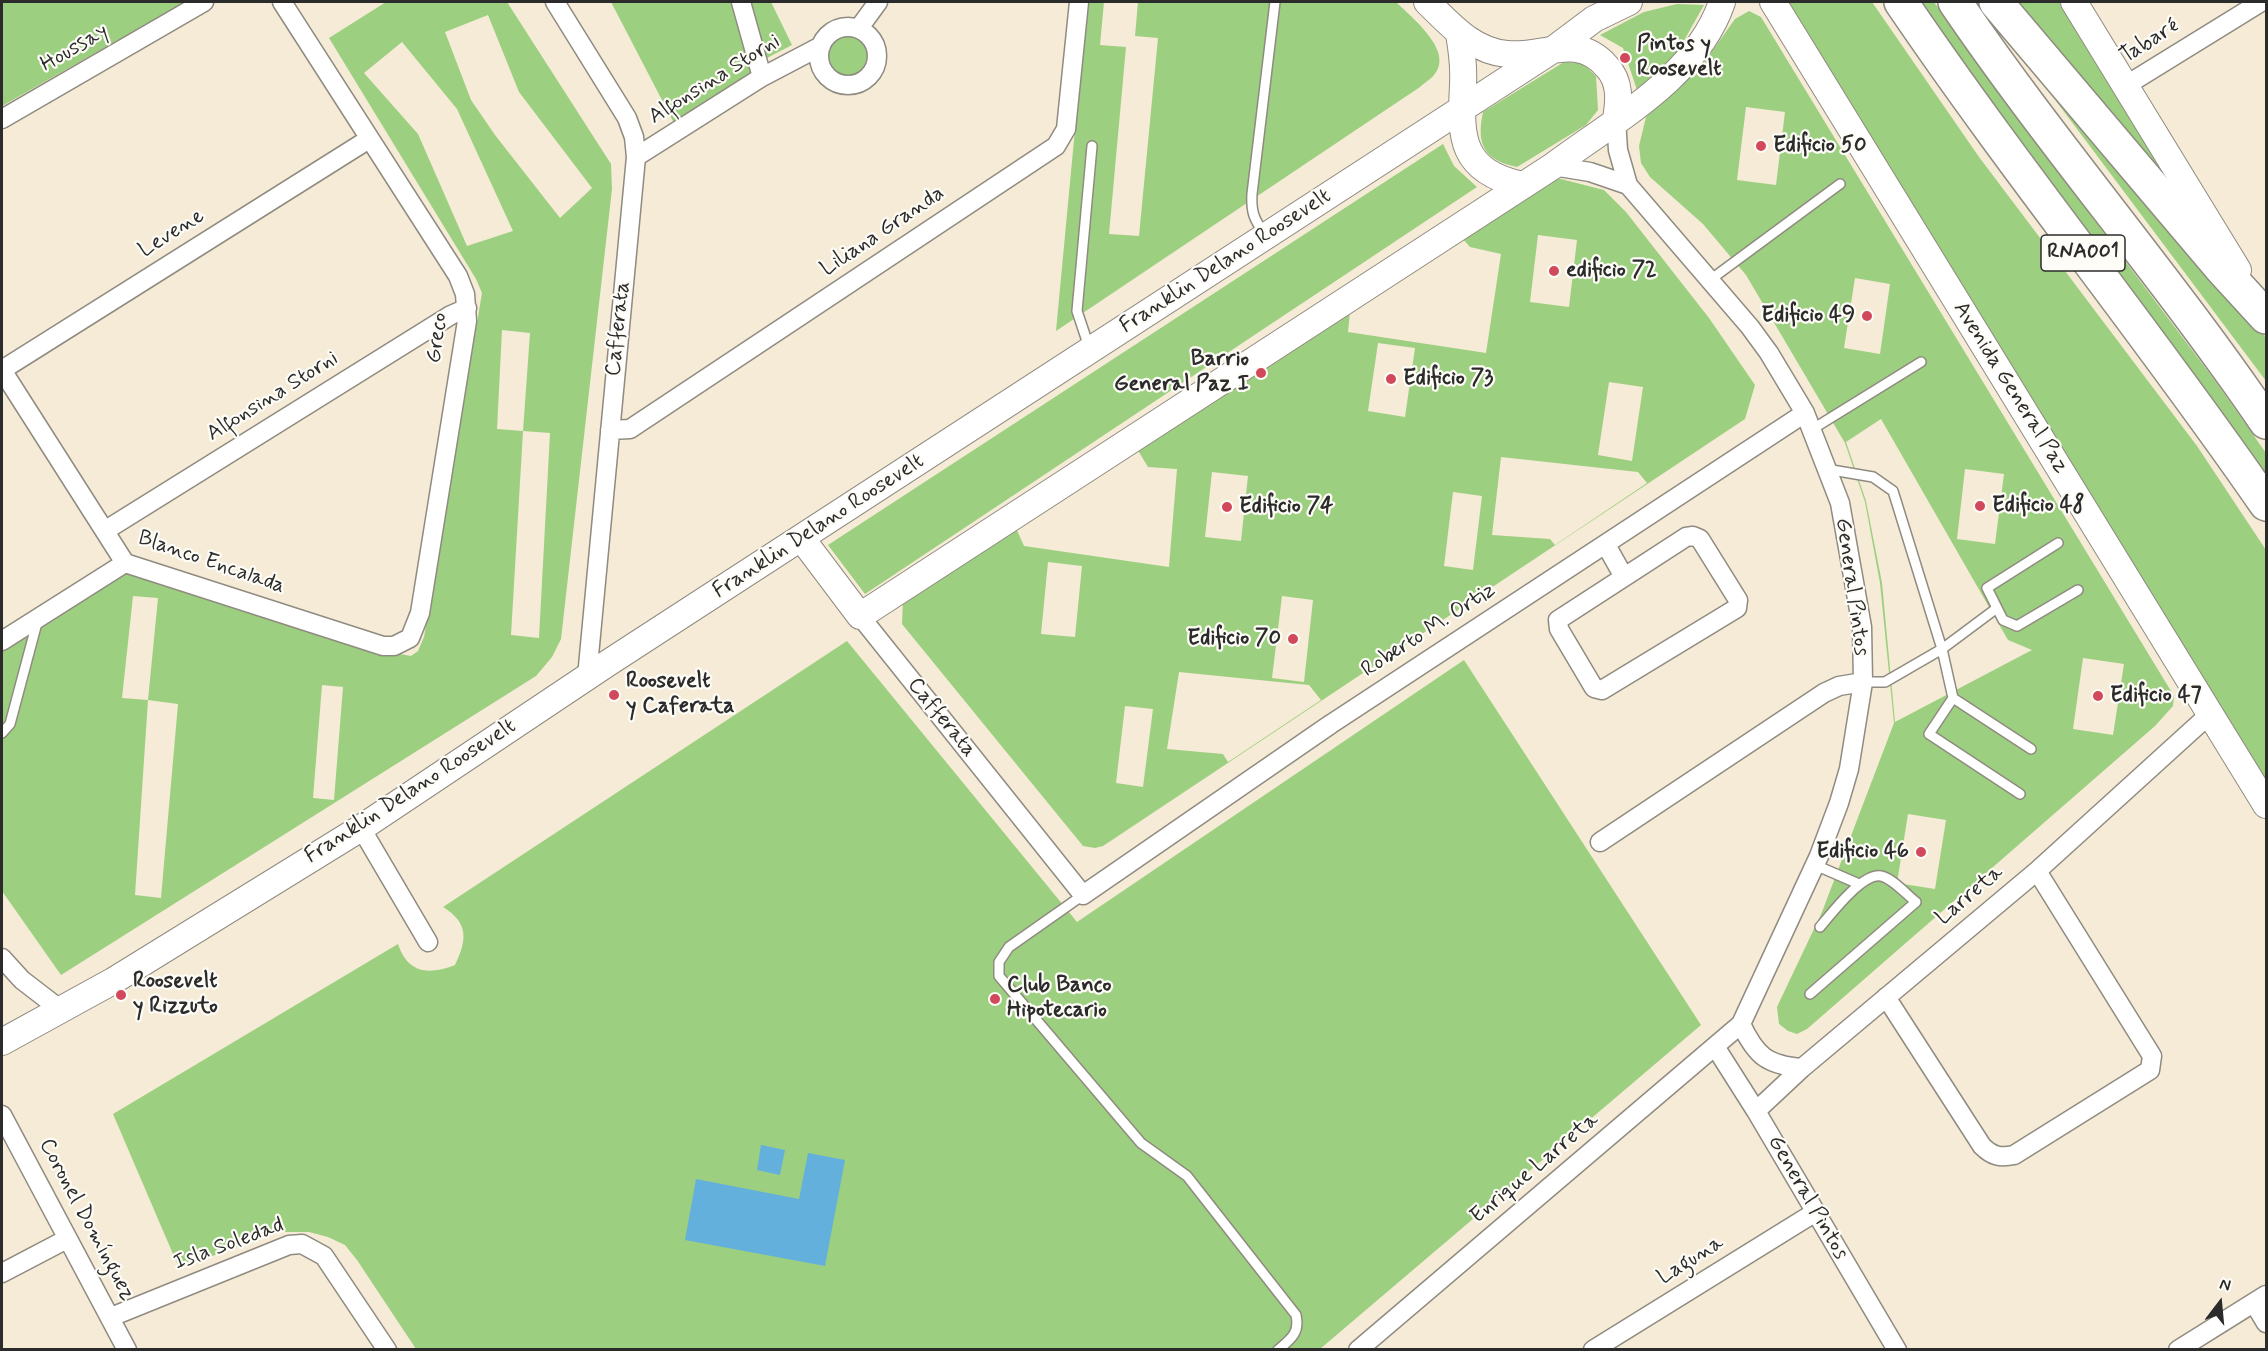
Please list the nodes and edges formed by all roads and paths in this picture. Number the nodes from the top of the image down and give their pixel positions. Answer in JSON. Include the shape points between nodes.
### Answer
{"nodes":[{"id":1,"x":204,"y":2,"type":"edge"},
{"id":2,"x":282,"y":2,"type":"edge"},
{"id":3,"x":555,"y":2,"type":"edge"},
{"id":4,"x":741,"y":2,"type":"edge"},
{"id":5,"x":878,"y":2,"type":"edge"},
{"id":6,"x":1079,"y":2,"type":"edge"},
{"id":7,"x":1275,"y":2,"type":"edge"},
{"id":8,"x":1427,"y":2,"type":"edge"},
{"id":9,"x":1629,"y":2,"type":"edge"},
{"id":10,"x":1722,"y":2,"type":"edge"},
{"id":11,"x":1773,"y":2,"type":"edge"},
{"id":12,"x":1901,"y":2,"type":"edge"},
{"id":13,"x":1955,"y":2,"type":"edge"},
{"id":14,"x":1996,"y":2,"type":"edge"},
{"id":15,"x":2074,"y":2,"type":"edge"},
{"id":16,"x":2261,"y":2,"type":"edge"},
{"id":17,"x":859,"y":28,"type":"junction"},
{"id":18,"x":1459,"y":34,"type":"junction"},
{"id":19,"x":821,"y":46,"type":"junction"},
{"id":20,"x":1554,"y":49,"type":"junction"},
{"id":21,"x":762,"y":77,"type":"junction"},
{"id":22,"x":2125,"y":86,"type":"junction"},
{"id":23,"x":1460,"y":110,"type":"junction"},
{"id":24,"x":2,"y":119,"type":"edge"},
{"id":25,"x":1616,"y":119,"type":"junction"},
{"id":26,"x":369,"y":139,"type":"junction"},
{"id":27,"x":1092,"y":146,"type":"dead end"},
{"id":28,"x":636,"y":157,"type":"junction"},
{"id":29,"x":1553,"y":166,"type":"junction"},
{"id":30,"x":1628,"y":184,"type":"junction"},
{"id":31,"x":1840,"y":184,"type":"dead end"},
{"id":32,"x":1522,"y":185,"type":"junction"},
{"id":33,"x":1266,"y":236,"type":"junction"},
{"id":34,"x":1710,"y":280,"type":"junction"},
{"id":35,"x":467,"y":308,"type":"junction"},
{"id":36,"x":2266,"y":317,"type":"edge"},
{"id":37,"x":1090,"y":350,"type":"junction"},
{"id":38,"x":1921,"y":362,"type":"dead end"},
{"id":39,"x":2,"y":370,"type":"edge"},
{"id":40,"x":1808,"y":422,"type":"junction"},
{"id":41,"x":2266,"y":422,"type":"edge"},
{"id":42,"x":610,"y":430,"type":"junction"},
{"id":43,"x":1826,"y":469,"type":"junction"},
{"id":44,"x":2266,"y":504,"type":"edge"},
{"id":45,"x":106,"y":530,"type":"junction"},
{"id":46,"x":802,"y":539,"type":"junction"},
{"id":47,"x":2058,"y":543,"type":"dead end"},
{"id":48,"x":1606,"y":544,"type":"junction"},
{"id":49,"x":125,"y":563,"type":"junction"},
{"id":50,"x":1624,"y":577,"type":"junction"},
{"id":51,"x":2078,"y":590,"type":"dead end"},
{"id":52,"x":1997,"y":608,"type":"junction"},
{"id":53,"x":860,"y":616,"type":"junction"},
{"id":54,"x":38,"y":619,"type":"junction"},
{"id":55,"x":2,"y":641,"type":"edge"},
{"id":56,"x":394,"y":646,"type":"joint"},
{"id":57,"x":1942,"y":650,"type":"junction"},
{"id":58,"x":587,"y":677,"type":"junction"},
{"id":59,"x":1863,"y":682,"type":"junction"},
{"id":60,"x":1953,"y":698,"type":"junction"},
{"id":61,"x":2211,"y":713,"type":"junction"},
{"id":62,"x":2,"y":733,"type":"edge"},
{"id":63,"x":2031,"y":749,"type":"dead end"},
{"id":64,"x":2020,"y":794,"type":"dead end"},
{"id":65,"x":2266,"y":805,"type":"edge"},
{"id":66,"x":361,"y":828,"type":"junction"},
{"id":67,"x":1600,"y":842,"type":"dead end"},
{"id":68,"x":1815,"y":865,"type":"junction"},
{"id":69,"x":2037,"y":871,"type":"junction"},
{"id":70,"x":1859,"y":884,"type":"junction"},
{"id":71,"x":1083,"y":895,"type":"junction"},
{"id":72,"x":1820,"y":927,"type":"dead end"},
{"id":73,"x":428,"y":942,"type":"dead end"},
{"id":74,"x":2,"y":958,"type":"edge"},
{"id":75,"x":1810,"y":994,"type":"dead end"},
{"id":76,"x":1886,"y":997,"type":"junction"},
{"id":77,"x":61,"y":1010,"type":"junction"},
{"id":78,"x":1742,"y":1024,"type":"junction"},
{"id":79,"x":2,"y":1042,"type":"edge"},
{"id":80,"x":1716,"y":1048,"type":"junction"},
{"id":81,"x":1802,"y":1068,"type":"junction"},
{"id":82,"x":1756,"y":1111,"type":"junction"},
{"id":83,"x":2,"y":1115,"type":"edge"},
{"id":84,"x":1814,"y":1213,"type":"junction"},
{"id":85,"x":67,"y":1239,"type":"junction"},
{"id":86,"x":2,"y":1273,"type":"edge"},
{"id":87,"x":2260,"y":1299,"type":"edge"},
{"id":88,"x":111,"y":1317,"type":"junction"},
{"id":89,"x":2266,"y":1323,"type":"edge"},
{"id":90,"x":128,"y":1350,"type":"edge"},
{"id":91,"x":387,"y":1350,"type":"edge"},
{"id":92,"x":1278,"y":1350,"type":"edge"},
{"id":93,"x":1358,"y":1350,"type":"edge"},
{"id":94,"x":1593,"y":1350,"type":"edge"},
{"id":95,"x":1897,"y":1350,"type":"edge"},
{"id":96,"x":2178,"y":1350,"type":"edge"}],
"edges":[{"from":1,"to":24,"type":"street","name":"Houssay"},
{"from":2,"to":26,"type":"street","name":"Greco"},
{"from":3,"to":28,"type":"street","name":"Cafferata","via":[[627,118]]},
{"from":4,"to":21,"type":"street"},
{"from":5,"to":17,"type":"street"},
{"from":6,"to":42,"type":"street","name":"Liliana Granda","via":[[1066,129],[1056,146],[630,429]]},
{"from":7,"to":33,"type":"lane","via":[[1251,210]]},
{"from":8,"to":18,"type":"street","name":"General Pintos"},
{"from":9,"to":20,"type":"street","name":"Franklin Delano Roosevelt","via":[[1594,19]]},
{"from":10,"to":25,"type":"street","via":[[1711,28],[1684,65],[1653,96]]},
{"from":11,"to":61,"type":"street","name":"Avenida General Paz"},
{"from":12,"to":44,"type":"highway","number":"RNA001","via":[[1987,126],[2157,349]]},
{"from":13,"to":41,"type":"highway","number":"RNA001"},
{"from":14,"to":36,"type":"highway"},
{"from":15,"to":22,"type":"street"},
{"from":16,"to":22,"type":"street","name":"Tabaré"},
{"from":17,"to":19,"type":"street","name":"Alfonsina Storni","via":[[840,27]]},
{"from":17,"to":19,"type":"street","name":"Alfonsina Storni","via":[[873,40],[878,57],[865,81],[847,86],[830,79],[820,64]]},
{"from":18,"to":20,"type":"street","name":"General Pintos","via":[[1475,44],[1507,54]]},
{"from":18,"to":23,"type":"street","via":[[1463,59]]},
{"from":19,"to":21,"type":"street","name":"Alfonsina Storni"},
{"from":20,"to":23,"type":"street","name":"Franklin Delano Roosevelt"},
{"from":20,"to":25,"type":"street","name":"General Pintos","via":[[1589,52],[1610,70],[1619,94]]},
{"from":21,"to":28,"type":"street","name":"Alfonsina Storni"},
{"from":22,"to":36,"type":"street"},
{"from":23,"to":32,"type":"street","via":[[1461,132],[1469,152],[1483,169],[1501,180]]},
{"from":23,"to":33,"type":"street","name":"Franklin Delano Roosevelt"},
{"from":25,"to":29,"type":"street"},
{"from":25,"to":30,"type":"street","name":"General Pintos","via":[[1618,150]]},
{"from":26,"to":35,"type":"street","name":"Greco","via":[[458,276]]},
{"from":26,"to":39,"type":"street","name":"Levene"},
{"from":27,"to":37,"type":"lane","via":[[1077,311]]},
{"from":28,"to":42,"type":"street","name":"Cafferata"},
{"from":29,"to":30,"type":"street"},
{"from":29,"to":32,"type":"street"},
{"from":30,"to":34,"type":"street","name":"General Pintos"},
{"from":31,"to":34,"type":"lane"},
{"from":32,"to":53,"type":"street"},
{"from":33,"to":37,"type":"street","name":"Franklin Delano Roosevelt"},
{"from":34,"to":40,"type":"street","name":"General Pintos","via":[[1769,354]]},
{"from":35,"to":45,"type":"street","name":"Alfonsina Storni"},
{"from":35,"to":56,"type":"street","name":"Greco","via":[[420,613],[410,638]]},
{"from":37,"to":46,"type":"street","name":"Franklin Delano Roosevelt"},
{"from":38,"to":40,"type":"lane"},
{"from":39,"to":45,"type":"street","name":"Blanco Encalada"},
{"from":40,"to":43,"type":"street","name":"General Pintos"},
{"from":40,"to":48,"type":"street","name":"Roberto M. Ortiz"},
{"from":42,"to":58,"type":"street","name":"Cafferata"},
{"from":43,"to":57,"type":"lane","via":[[1873,477],[1893,491]]},
{"from":43,"to":59,"type":"street","name":"General Pintos","via":[[1840,503],[1854,573],[1862,627]]},
{"from":45,"to":49,"type":"street","name":"Blanco Encalada"},
{"from":46,"to":53,"type":"street","name":"Cafferata"},
{"from":46,"to":58,"type":"street","name":"Franklin Delano Roosevelt"},
{"from":47,"to":52,"type":"lane","via":[[1987,588]]},
{"from":48,"to":50,"type":"street"},
{"from":48,"to":71,"type":"street","name":"Roberto M. Ortiz","via":[[1331,724]]},
{"from":49,"to":54,"type":"street"},
{"from":49,"to":56,"type":"street","name":"Blanco Encalada"},
{"from":50,"to":50,"type":"street","via":[[1693,536],[1700,539],[1738,600],[1737,608],[1602,690],[1594,688],[1559,629],[1558,620]]},
{"from":51,"to":52,"type":"lane","via":[[2017,626],[2003,620]]},
{"from":52,"to":57,"type":"lane"},
{"from":53,"to":71,"type":"street","name":"Cafferata"},
{"from":54,"to":55,"type":"street"},
{"from":54,"to":62,"type":"lane","via":[[10,724]]},
{"from":57,"to":59,"type":"lane","via":[[1885,682]]},
{"from":57,"to":60,"type":"lane"},
{"from":58,"to":66,"type":"street","name":"Franklin Delano Roosevelt"},
{"from":59,"to":67,"type":"street","via":[[1824,693]]},
{"from":59,"to":68,"type":"street","name":"General Pintos","via":[[1849,769]]},
{"from":60,"to":63,"type":"lane"},
{"from":60,"to":64,"type":"lane","via":[[1929,734]]},
{"from":61,"to":65,"type":"street","name":"Avenida General Paz"},
{"from":61,"to":69,"type":"street","name":"Larreta"},
{"from":66,"to":73,"type":"street"},
{"from":66,"to":77,"type":"street","name":"Franklin Delano Roosevelt"},
{"from":68,"to":70,"type":"lane"},
{"from":68,"to":78,"type":"street","name":"General Pintos"},
{"from":69,"to":76,"type":"street","name":"Larreta"},
{"from":69,"to":76,"type":"street","via":[[2152,1056],[2150,1070],[2014,1155],[1990,1154]]},
{"from":70,"to":72,"type":"lane"},
{"from":70,"to":75,"type":"lane","via":[[1871,876],[1883,876],[1916,902]]},
{"from":71,"to":92,"type":"lane","via":[[1009,947],[999,962],[999,976],[1141,1143],[1187,1176],[1296,1316],[1299,1327],[1294,1337]]},
{"from":74,"to":77,"type":"street","via":[[22,980]]},
{"from":76,"to":81,"type":"street","name":"Larreta"},
{"from":77,"to":79,"type":"street","name":"Franklin Delano Roosevelt"},
{"from":78,"to":80,"type":"street","name":"Enrique Larreta"},
{"from":78,"to":81,"type":"street","via":[[1761,1057]]},
{"from":80,"to":82,"type":"street","name":"General Pintos"},
{"from":80,"to":93,"type":"street","name":"Enrique Larreta"},
{"from":81,"to":82,"type":"street","name":"Larreta"},
{"from":82,"to":84,"type":"street","name":"General Pintos"},
{"from":83,"to":85,"type":"street","name":"Coronel Domínguez"},
{"from":84,"to":94,"type":"street","name":"Laguna"},
{"from":84,"to":95,"type":"street","name":"General Pintos"},
{"from":85,"to":86,"type":"street"},
{"from":85,"to":88,"type":"street","name":"Coronel Domínguez"},
{"from":87,"to":89,"type":"street"},
{"from":87,"to":96,"type":"street"},
{"from":88,"to":90,"type":"street","name":"Coronel Domínguez"},
{"from":88,"to":91,"type":"street","name":"Isla Soledad","via":[[289,1245],[302,1244],[324,1256]]}]}
